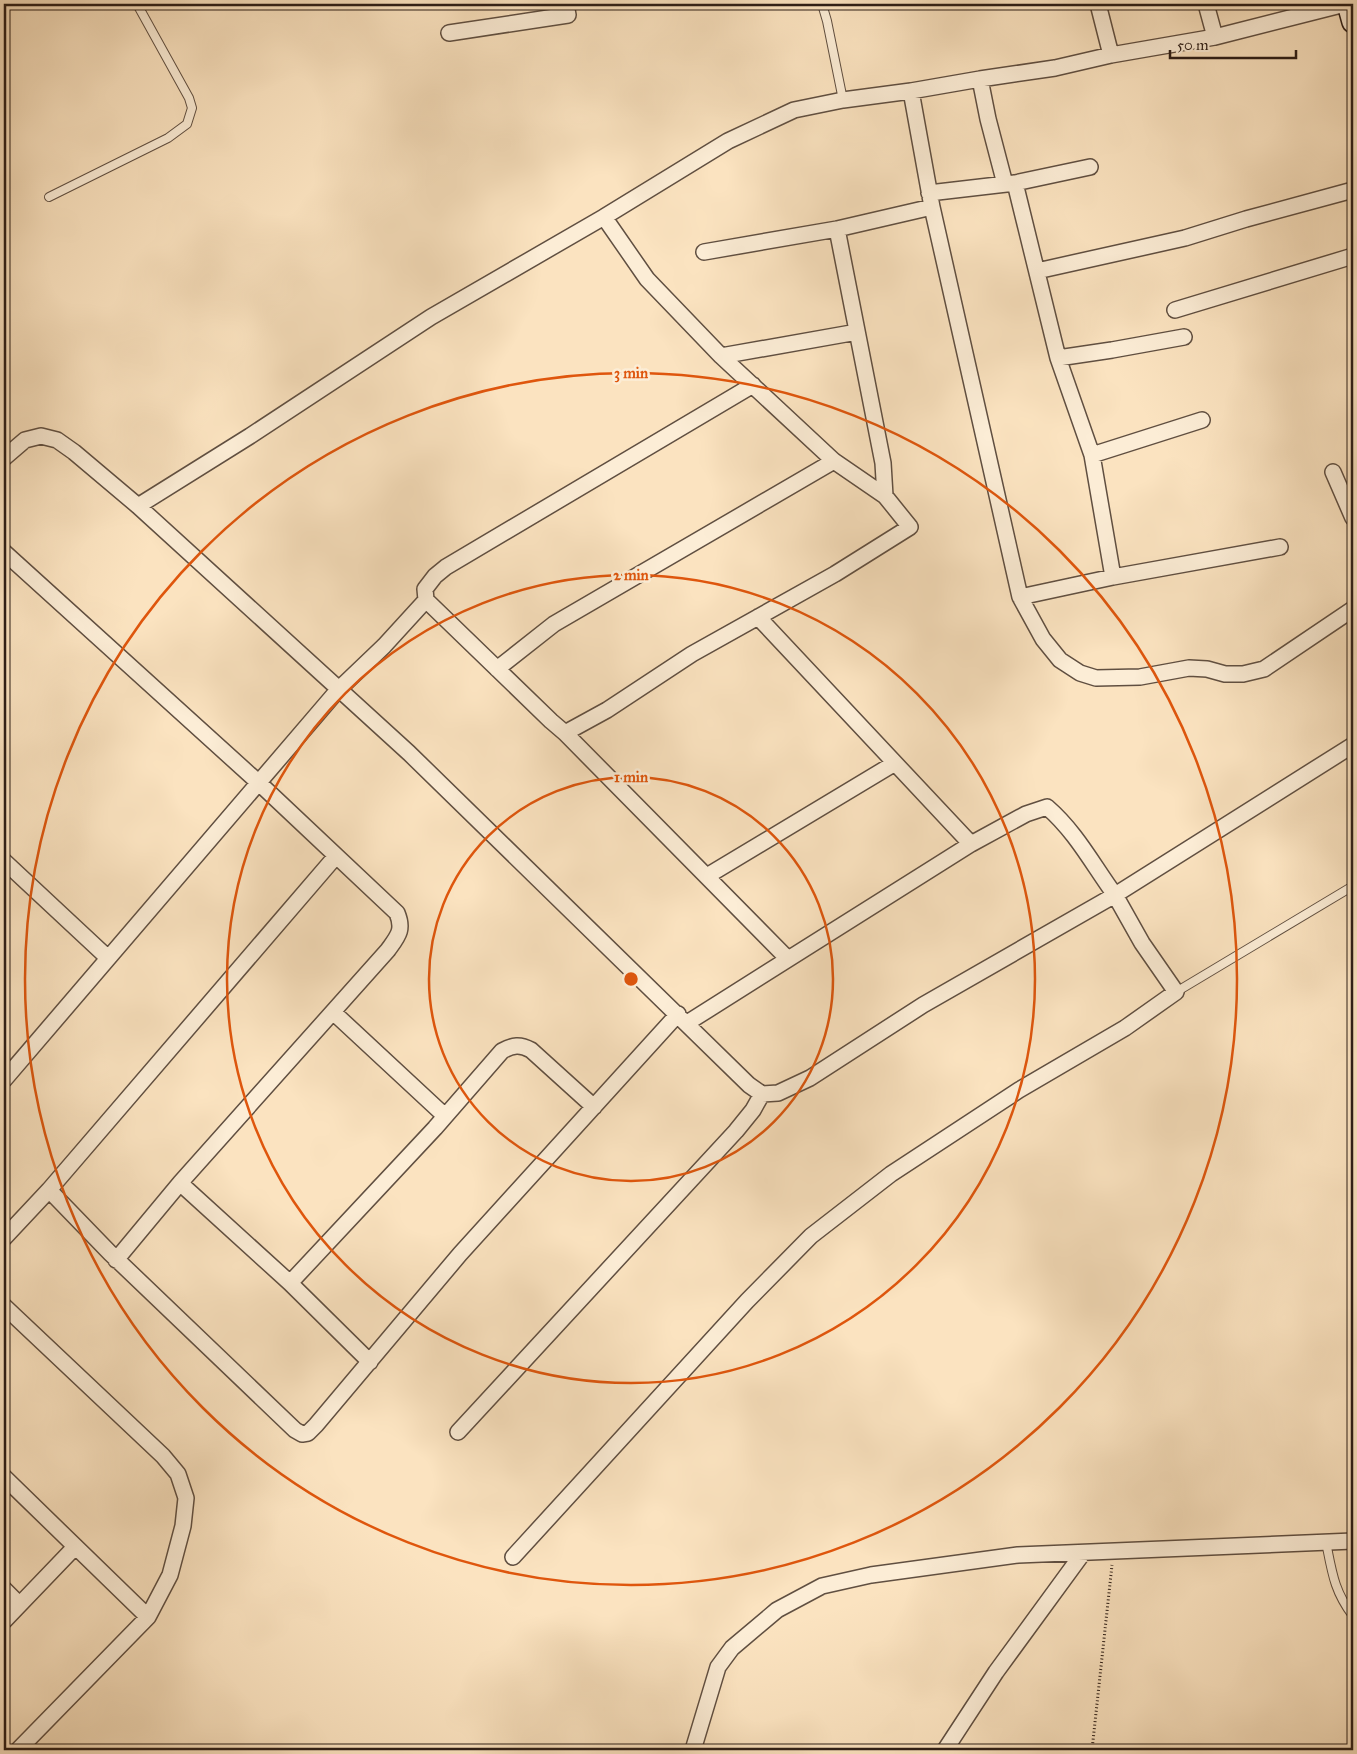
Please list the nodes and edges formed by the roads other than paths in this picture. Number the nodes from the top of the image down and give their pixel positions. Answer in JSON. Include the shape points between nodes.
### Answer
{"nodes":[{"id":1,"x":137,"y":4,"type":"edge"},
{"id":2,"x":566,"y":4,"type":"edge"},
{"id":3,"x":822,"y":4,"type":"edge"},
{"id":4,"x":1098,"y":4,"type":"edge"},
{"id":5,"x":1206,"y":4,"type":"edge"},
{"id":6,"x":1347,"y":4,"type":"edge"},
{"id":7,"x":1353,"y":22,"type":"edge"},
{"id":8,"x":449,"y":33,"type":"dead end"},
{"id":9,"x":1216,"y":38,"type":"junction"},
{"id":10,"x":1111,"y":55,"type":"junction"},
{"id":11,"x":980,"y":79,"type":"junction"},
{"id":12,"x":911,"y":91,"type":"junction"},
{"id":13,"x":843,"y":100,"type":"junction"},
{"id":14,"x":1090,"y":168,"type":"dead end"},
{"id":15,"x":1010,"y":184,"type":"junction"},
{"id":16,"x":1353,"y":190,"type":"edge"},
{"id":17,"x":49,"y":197,"type":"dead end"},
{"id":18,"x":930,"y":200,"type":"junction"},
{"id":19,"x":604,"y":217,"type":"junction"},
{"id":20,"x":837,"y":229,"type":"junction"},
{"id":21,"x":704,"y":252,"type":"dead end"},
{"id":22,"x":1353,"y":256,"type":"edge"},
{"id":23,"x":1037,"y":271,"type":"junction"},
{"id":24,"x":1175,"y":310,"type":"dead end"},
{"id":25,"x":857,"y":332,"type":"junction"},
{"id":26,"x":1184,"y":337,"type":"dead end"},
{"id":27,"x":722,"y":356,"type":"junction"},
{"id":28,"x":1058,"y":358,"type":"junction"},
{"id":29,"x":753,"y":385,"type":"junction"},
{"id":30,"x":1202,"y":420,"type":"dead end"},
{"id":31,"x":1092,"y":455,"type":"junction"},
{"id":32,"x":4,"y":458,"type":"edge"},
{"id":33,"x":834,"y":460,"type":"junction"},
{"id":34,"x":1333,"y":472,"type":"dead end"},
{"id":35,"x":885,"y":496,"type":"junction"},
{"id":36,"x":138,"y":506,"type":"junction"},
{"id":37,"x":1353,"y":518,"type":"edge"},
{"id":38,"x":1280,"y":547,"type":"dead end"},
{"id":39,"x":4,"y":552,"type":"edge"},
{"id":40,"x":1113,"y":577,"type":"junction"},
{"id":41,"x":1020,"y":597,"type":"junction"},
{"id":42,"x":426,"y":600,"type":"junction"},
{"id":43,"x":1353,"y":609,"type":"edge"},
{"id":44,"x":758,"y":617,"type":"junction"},
{"id":45,"x":497,"y":669,"type":"junction"},
{"id":46,"x":338,"y":690,"type":"junction"},
{"id":47,"x":566,"y":733,"type":"junction"},
{"id":48,"x":1353,"y":745,"type":"edge"},
{"id":49,"x":895,"y":763,"type":"junction"},
{"id":50,"x":259,"y":783,"type":"junction"},
{"id":51,"x":972,"y":844,"type":"junction"},
{"id":52,"x":336,"y":856,"type":"junction"},
{"id":53,"x":4,"y":862,"type":"edge"},
{"id":54,"x":707,"y":876,"type":"junction"},
{"id":55,"x":1353,"y":886,"type":"edge"},
{"id":56,"x":1115,"y":895,"type":"junction"},
{"id":57,"x":108,"y":958,"type":"junction"},
{"id":58,"x":788,"y":959,"type":"junction"},
{"id":59,"x":1176,"y":992,"type":"junction"},
{"id":60,"x":333,"y":1012,"type":"junction"},
{"id":61,"x":682,"y":1018,"type":"junction"},
{"id":62,"x":4,"y":1080,"type":"edge"},
{"id":63,"x":762,"y":1094,"type":"junction"},
{"id":64,"x":594,"y":1107,"type":"junction"},
{"id":65,"x":445,"y":1116,"type":"junction"},
{"id":66,"x":180,"y":1183,"type":"junction"},
{"id":67,"x":49,"y":1190,"type":"junction"},
{"id":68,"x":4,"y":1238,"type":"edge"},
{"id":69,"x":116,"y":1260,"type":"junction"},
{"id":70,"x":290,"y":1283,"type":"junction"},
{"id":71,"x":4,"y":1306,"type":"edge"},
{"id":72,"x":370,"y":1362,"type":"junction"},
{"id":73,"x":458,"y":1432,"type":"dead end"},
{"id":74,"x":4,"y":1477,"type":"edge"},
{"id":75,"x":1353,"y":1541,"type":"edge"},
{"id":76,"x":1326,"y":1542,"type":"junction"},
{"id":77,"x":75,"y":1547,"type":"junction"},
{"id":78,"x":1083,"y":1553,"type":"junction"},
{"id":79,"x":513,"y":1557,"type":"dead end"},
{"id":80,"x":4,"y":1589,"type":"edge"},
{"id":81,"x":20,"y":1604,"type":"junction"},
{"id":82,"x":1353,"y":1616,"type":"edge"},
{"id":83,"x":148,"y":1617,"type":"junction"},
{"id":84,"x":4,"y":1621,"type":"edge"},
{"id":85,"x":18,"y":1750,"type":"edge"},
{"id":86,"x":693,"y":1750,"type":"edge"},
{"id":87,"x":945,"y":1750,"type":"edge"}],
"edges":[{"from":1,"to":17,"type":"lane","via":[[189,98],[192,108],[187,124],[168,138]]},
{"from":2,"to":8,"type":"street","via":[[568,15]]},
{"from":3,"to":13,"type":"lane"},
{"from":4,"to":10,"type":"street"},
{"from":5,"to":9,"type":"street"},
{"from":6,"to":7,"type":"main road"},
{"from":6,"to":9,"type":"street"},
{"from":9,"to":10,"type":"street"},
{"from":10,"to":11,"type":"street","via":[[1055,68]]},
{"from":11,"to":12,"type":"street"},
{"from":11,"to":15,"type":"street","via":[[988,119]]},
{"from":12,"to":13,"type":"street"},
{"from":12,"to":18,"type":"street"},
{"from":13,"to":19,"type":"street","via":[[794,110],[728,141]]},
{"from":14,"to":15,"type":"street"},
{"from":15,"to":18,"type":"street"},
{"from":15,"to":23,"type":"street"},
{"from":16,"to":23,"type":"street","via":[[1185,238]]},
{"from":18,"to":20,"type":"street"},
{"from":18,"to":41,"type":"street"},
{"from":19,"to":27,"type":"street","via":[[646,279]]},
{"from":19,"to":36,"type":"street","via":[[431,317]]},
{"from":20,"to":21,"type":"street"},
{"from":20,"to":25,"type":"street"},
{"from":22,"to":24,"type":"street"},
{"from":23,"to":28,"type":"street"},
{"from":25,"to":27,"type":"street"},
{"from":25,"to":35,"type":"street","via":[[883,463]]},
{"from":26,"to":28,"type":"street"},
{"from":27,"to":29,"type":"street"},
{"from":28,"to":31,"type":"street"},
{"from":29,"to":33,"type":"street"},
{"from":29,"to":42,"type":"street","via":[[446,567],[425,589]]},
{"from":30,"to":31,"type":"street"},
{"from":31,"to":40,"type":"street"},
{"from":32,"to":36,"type":"street","via":[[25,440],[41,436],[57,440]]},
{"from":33,"to":35,"type":"street"},
{"from":33,"to":45,"type":"street","via":[[554,624]]},
{"from":34,"to":37,"type":"street"},
{"from":35,"to":44,"type":"street","via":[[910,527],[836,574]]},
{"from":36,"to":46,"type":"street"},
{"from":38,"to":40,"type":"street"},
{"from":39,"to":50,"type":"street"},
{"from":40,"to":41,"type":"street"},
{"from":41,"to":43,"type":"street","via":[[1043,639],[1060,660],[1080,673],[1096,678],[1140,677],[1189,668],[1225,674],[1257,671]]},
{"from":42,"to":45,"type":"street"},
{"from":42,"to":46,"type":"street"},
{"from":44,"to":47,"type":"street"},
{"from":44,"to":49,"type":"street"},
{"from":45,"to":47,"type":"street"},
{"from":46,"to":50,"type":"street"},
{"from":46,"to":61,"type":"street","via":[[409,753]]},
{"from":47,"to":54,"type":"street"},
{"from":48,"to":56,"type":"street"},
{"from":49,"to":51,"type":"street"},
{"from":49,"to":54,"type":"street"},
{"from":50,"to":52,"type":"street"},
{"from":50,"to":57,"type":"street"},
{"from":51,"to":56,"type":"street","via":[[1026,814],[1047,807],[1075,836]]},
{"from":51,"to":58,"type":"street"},
{"from":52,"to":60,"type":"street","via":[[398,913],[402,924],[388,950]]},
{"from":52,"to":67,"type":"street"},
{"from":53,"to":57,"type":"street"},
{"from":54,"to":58,"type":"street"},
{"from":55,"to":59,"type":"lane"},
{"from":56,"to":59,"type":"street","via":[[1142,943]]},
{"from":56,"to":63,"type":"street","via":[[923,1005],[810,1078],[778,1093]]},
{"from":57,"to":62,"type":"street"},
{"from":58,"to":61,"type":"street"},
{"from":59,"to":79,"type":"street","via":[[1132,1024],[1019,1090],[891,1174],[811,1236],[747,1301]]},
{"from":60,"to":65,"type":"street"},
{"from":60,"to":66,"type":"street"},
{"from":61,"to":63,"type":"street"},
{"from":61,"to":64,"type":"street"},
{"from":63,"to":73,"type":"street","via":[[736,1131]]},
{"from":64,"to":65,"type":"street","via":[[522,1045],[502,1051]]},
{"from":64,"to":72,"type":"street","via":[[460,1254]]},
{"from":65,"to":70,"type":"street"},
{"from":66,"to":69,"type":"street"},
{"from":66,"to":70,"type":"street"},
{"from":67,"to":68,"type":"street"},
{"from":67,"to":69,"type":"street"},
{"from":69,"to":72,"type":"street","via":[[302,1434],[316,1425]]},
{"from":70,"to":72,"type":"street"},
{"from":71,"to":83,"type":"street","via":[[178,1474],[186,1498],[183,1526],[170,1575]]},
{"from":74,"to":77,"type":"street"},
{"from":75,"to":76,"type":"street"},
{"from":76,"to":78,"type":"street"},
{"from":76,"to":82,"type":"lane","via":[[1335,1585]]},
{"from":77,"to":81,"type":"street"},
{"from":77,"to":83,"type":"street"},
{"from":78,"to":86,"type":"street","via":[[1018,1555],[935,1565],[822,1586],[777,1610],[732,1648],[718,1668]]},
{"from":78,"to":87,"type":"street","via":[[996,1672]]},
{"from":80,"to":81,"type":"street"},
{"from":81,"to":84,"type":"street"},
{"from":83,"to":85,"type":"street"}]}
